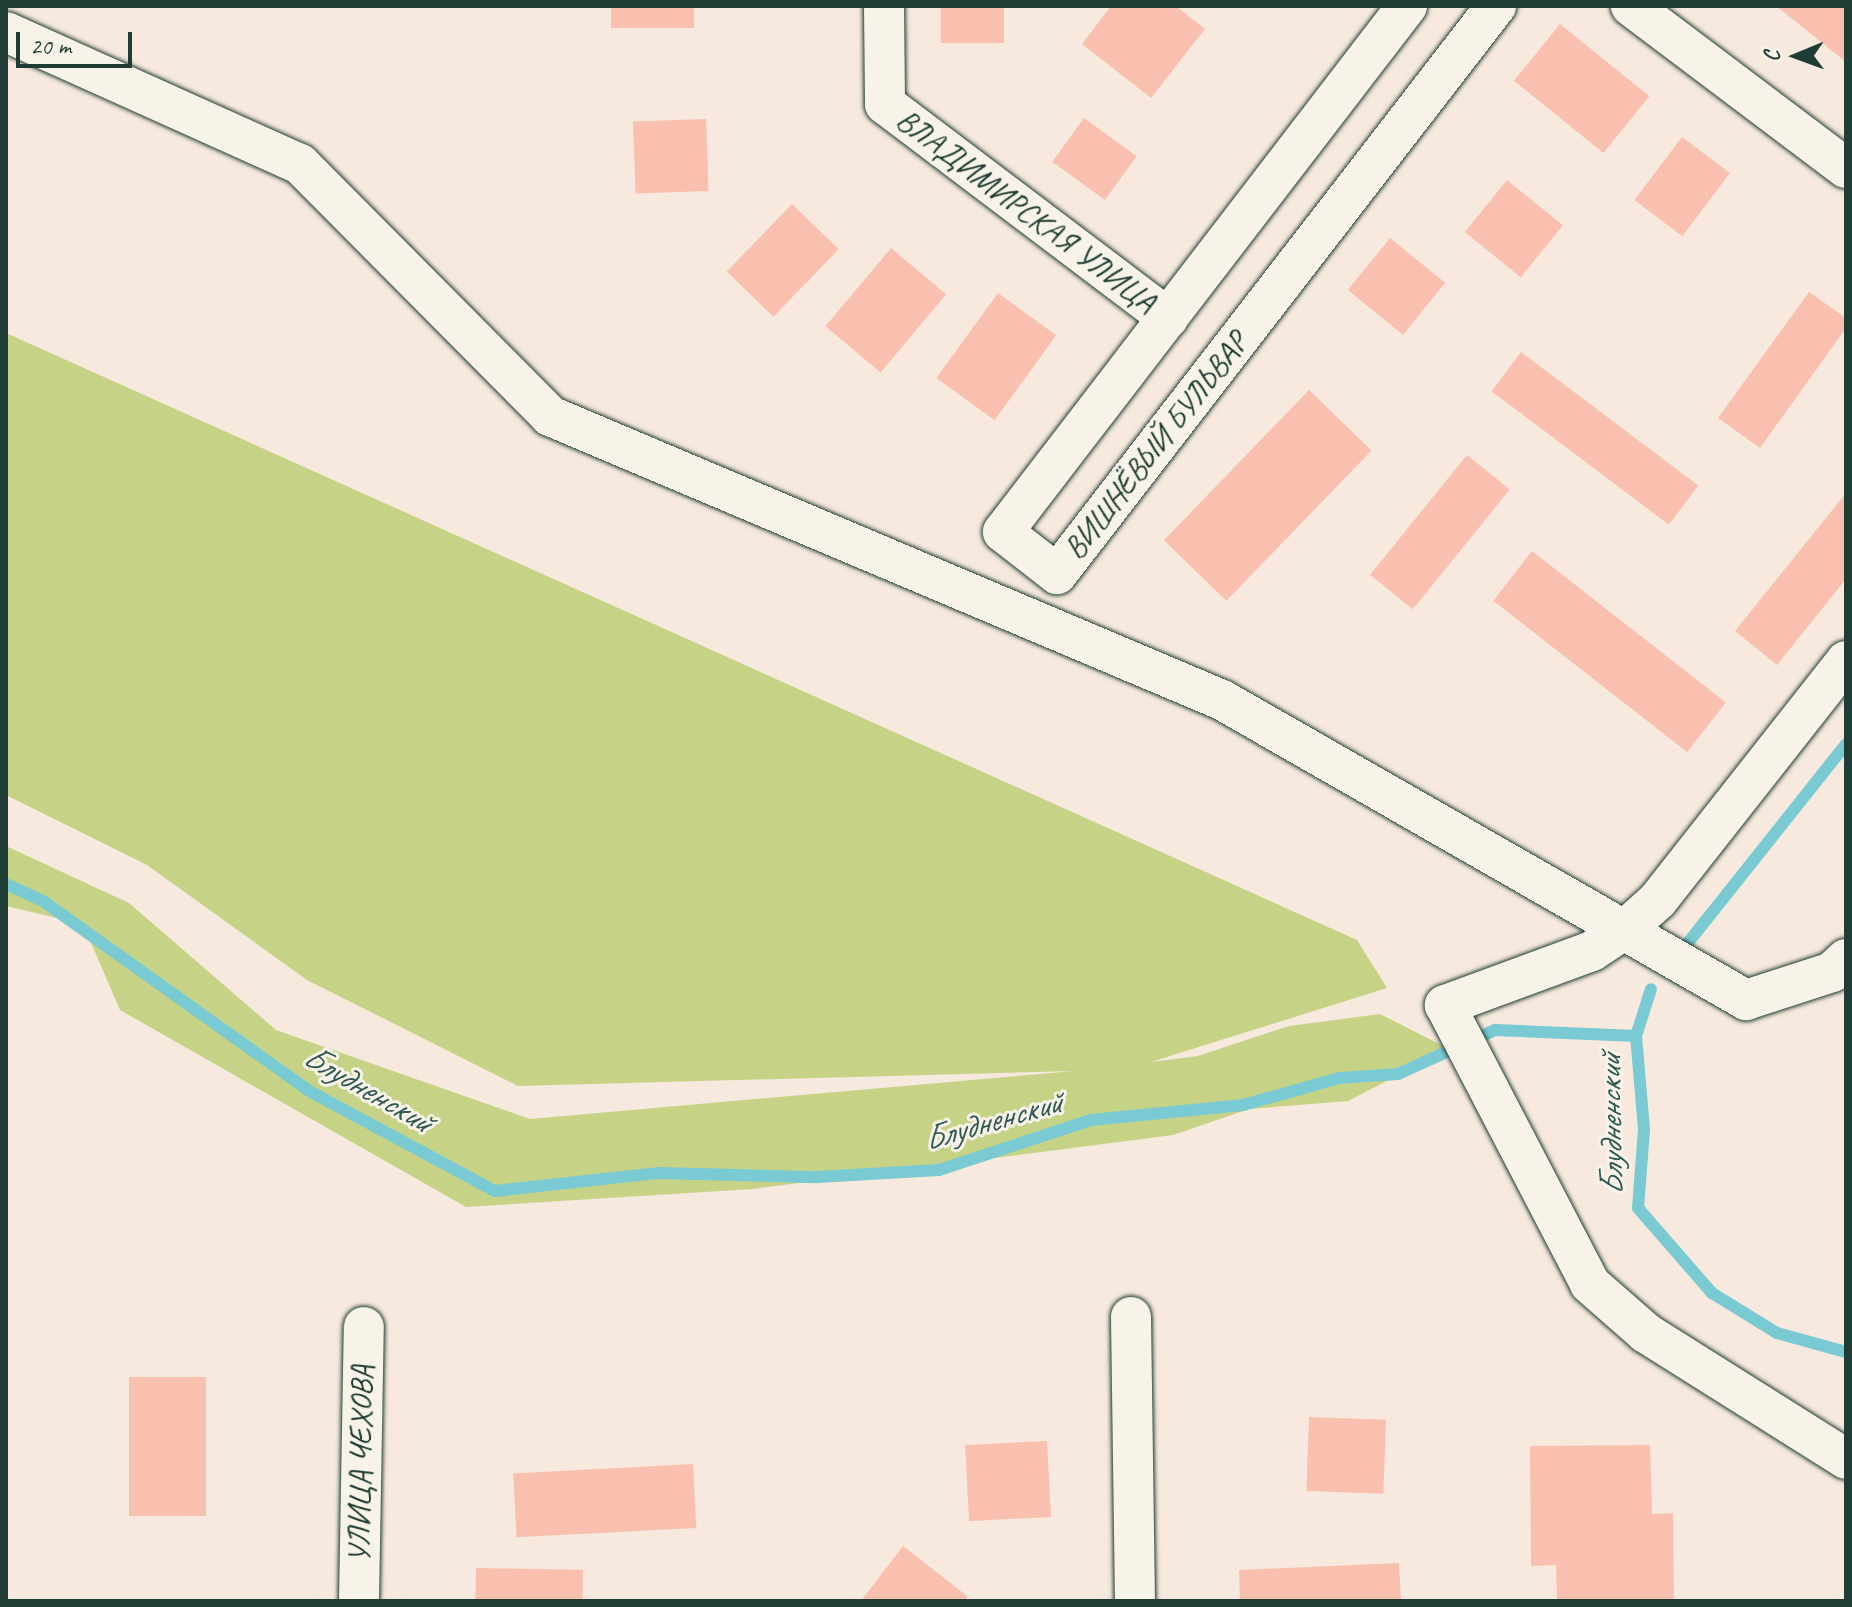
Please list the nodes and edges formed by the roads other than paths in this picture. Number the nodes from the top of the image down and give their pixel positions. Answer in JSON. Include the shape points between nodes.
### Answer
{"nodes":[{"id":1,"x":884,"y":6,"type":"edge"},
{"id":2,"x":1407,"y":6,"type":"edge"},
{"id":3,"x":1496,"y":6,"type":"edge"},
{"id":4,"x":1631,"y":6,"type":"edge"},
{"id":5,"x":6,"y":32,"type":"edge"},
{"id":6,"x":1846,"y":168,"type":"edge"},
{"id":7,"x":1168,"y":318,"type":"junction"},
{"id":8,"x":1846,"y":661,"type":"edge"},
{"id":9,"x":1620,"y":933,"type":"junction"},
{"id":10,"x":1846,"y":959,"type":"edge"},
{"id":11,"x":1131,"y":1317,"type":"dead end"},
{"id":12,"x":364,"y":1327,"type":"dead end"},
{"id":13,"x":1846,"y":1459,"type":"edge"},
{"id":14,"x":359,"y":1601,"type":"edge"},
{"id":15,"x":1135,"y":1601,"type":"edge"}],
"edges":[{"from":1,"to":7,"type":"street","name":"ВЛАДИМИРСКАЯ УЛИЦА","via":[[885,104]]},
{"from":2,"to":7,"type":"street","name":"ВИШНЁВЫЙ БУЛЬВАР"},
{"from":3,"to":7,"type":"street","name":"ВИШНЁВЫЙ БУЛЬВАР","via":[[1057,574],[1003,532]]},
{"from":4,"to":6,"type":"street"},
{"from":5,"to":9,"type":"street","via":[[300,164],[550,416],[1222,700]]},
{"from":8,"to":9,"type":"street","via":[[1658,900]]},
{"from":9,"to":10,"type":"street","via":[[1746,1000],[1832,972]]},
{"from":9,"to":13,"type":"street","via":[[1592,951],[1445,1005],[1590,1284],[1646,1333]]},
{"from":11,"to":15,"type":"street"},
{"from":12,"to":14,"type":"street","name":"УЛИЦА ЧЕХОВА"}]}
